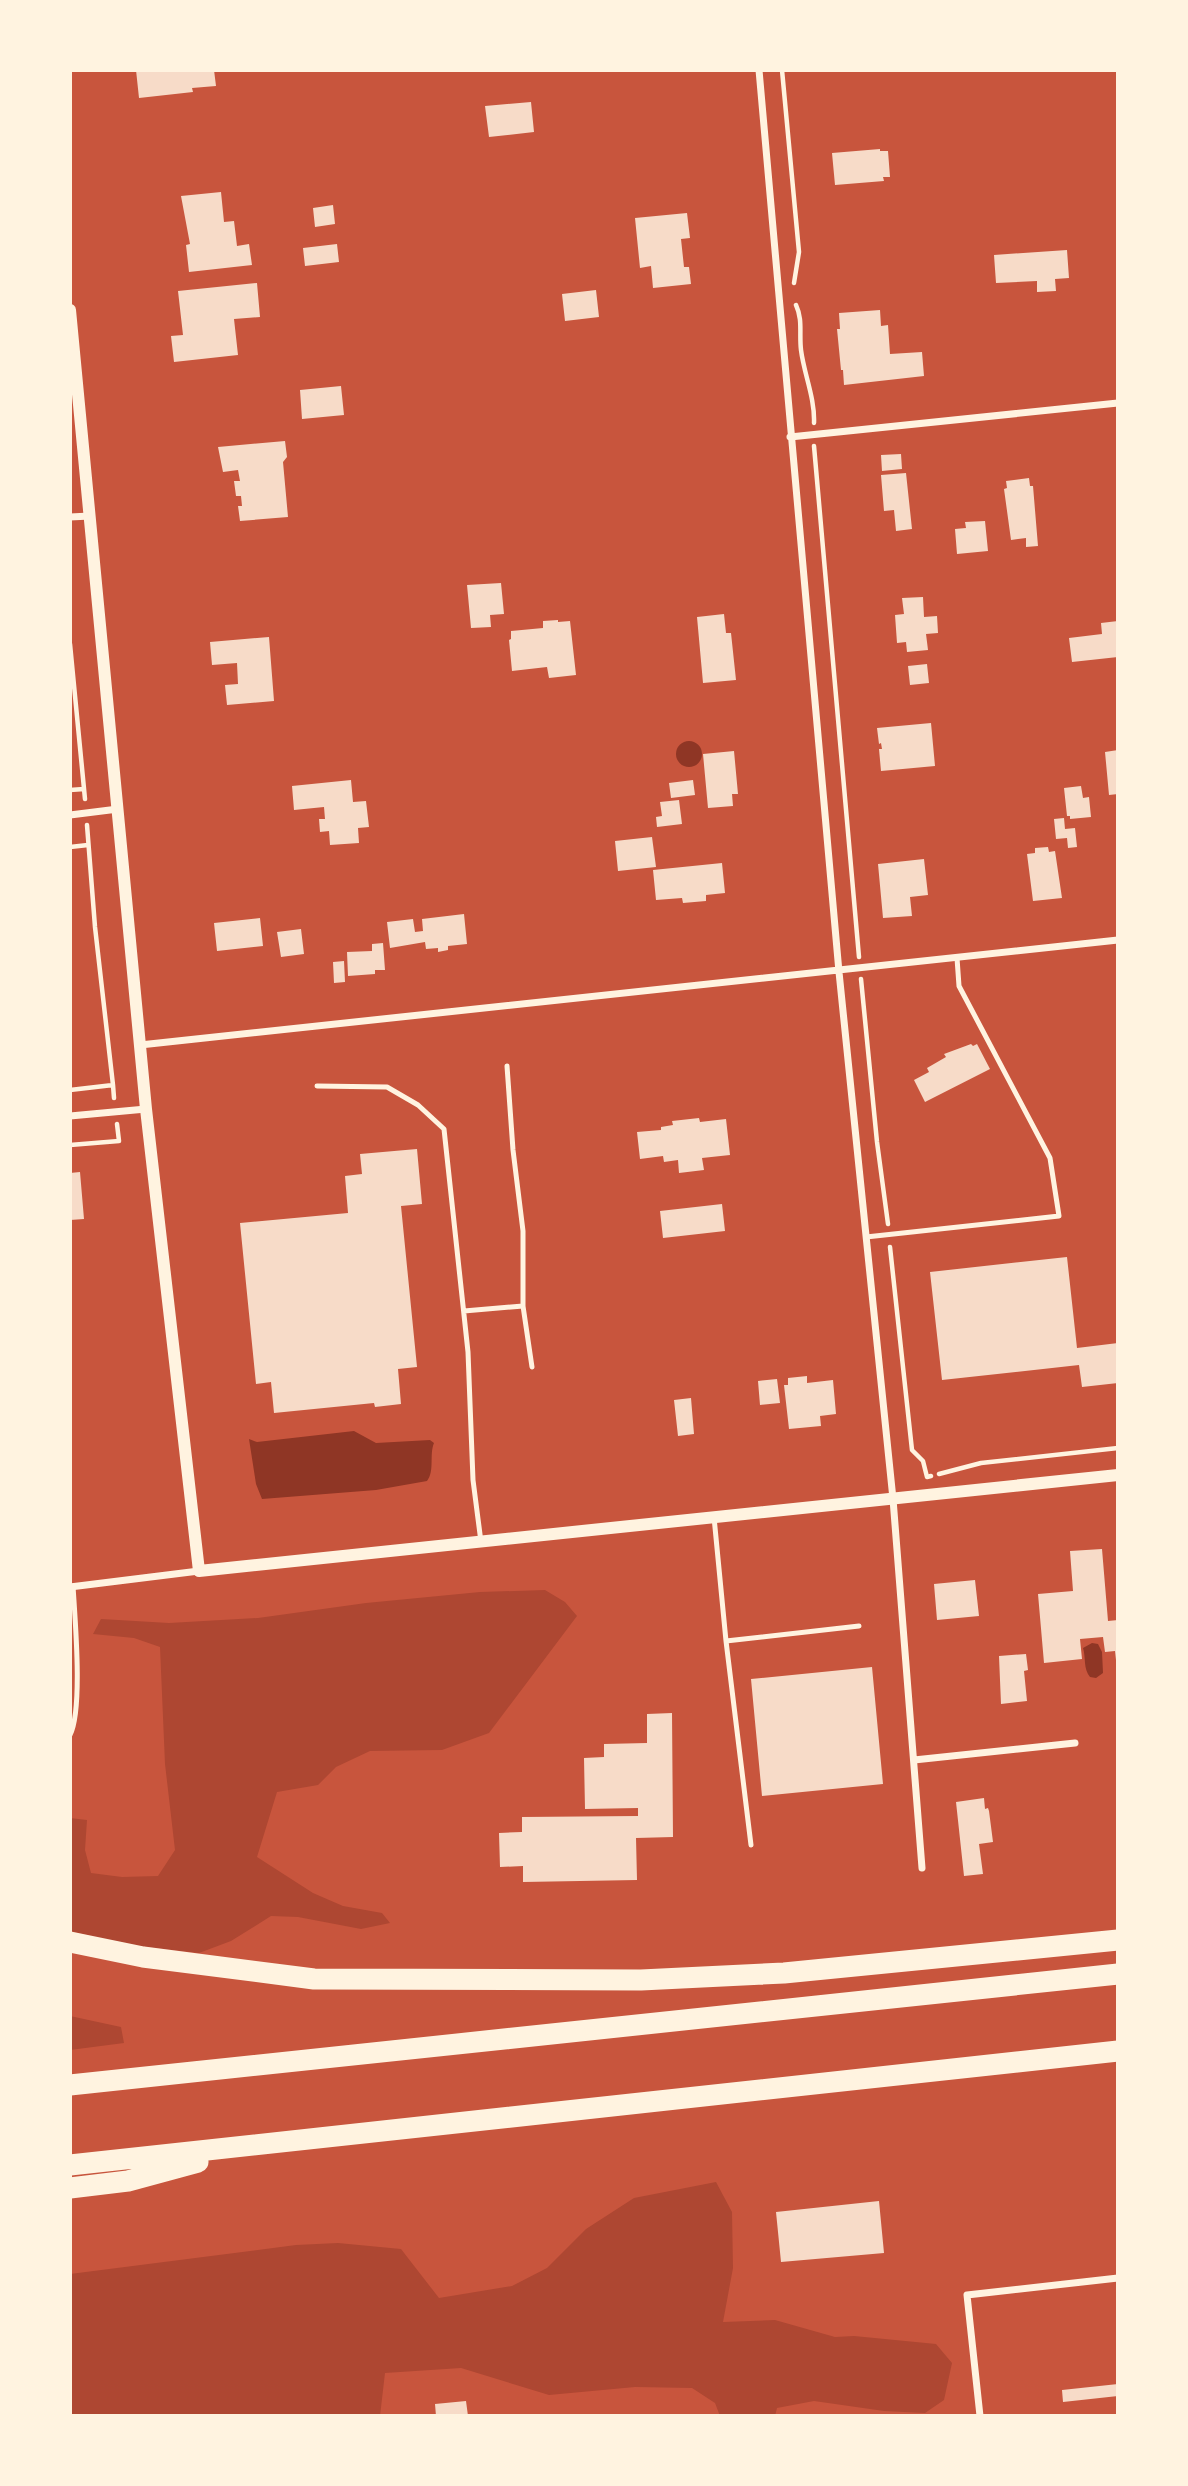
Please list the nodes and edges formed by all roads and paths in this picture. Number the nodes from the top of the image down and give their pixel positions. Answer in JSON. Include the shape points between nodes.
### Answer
{"nodes":[{"id":1,"x":758,"y":70,"type":"edge"},
{"id":2,"x":782,"y":70,"type":"edge"},
{"id":3,"x":794,"y":288,"type":"dead end"},
{"id":4,"x":794,"y":296,"type":"dead end"},
{"id":5,"x":70,"y":310,"type":"edge"},
{"id":6,"x":1118,"y":403,"type":"edge"},
{"id":7,"x":814,"y":434,"type":"junction"},
{"id":8,"x":790,"y":437,"type":"junction"},
{"id":9,"x":90,"y":516,"type":"junction"},
{"id":10,"x":70,"y":517,"type":"edge"},
{"id":11,"x":70,"y":644,"type":"edge"},
{"id":12,"x":84,"y":789,"type":"junction"},
{"id":13,"x":70,"y":790,"type":"edge"},
{"id":14,"x":118,"y":809,"type":"junction"},
{"id":15,"x":86,"y":813,"type":"junction"},
{"id":16,"x":70,"y":815,"type":"edge"},
{"id":17,"x":88,"y":845,"type":"junction"},
{"id":18,"x":70,"y":846,"type":"edge"},
{"id":19,"x":1118,"y":940,"type":"edge"},
{"id":20,"x":957,"y":958,"type":"junction"},
{"id":21,"x":860,"y":970,"type":"junction"},
{"id":22,"x":839,"y":972,"type":"junction"},
{"id":23,"x":140,"y":1045,"type":"junction"},
{"id":24,"x":507,"y":1066,"type":"dead end"},
{"id":25,"x":113,"y":1085,"type":"dead end"},
{"id":26,"x":317,"y":1086,"type":"dead end"},
{"id":27,"x":146,"y":1110,"type":"junction"},
{"id":28,"x":70,"y":1116,"type":"edge"},
{"id":29,"x":889,"y":1235,"type":"junction"},
{"id":30,"x":866,"y":1237,"type":"junction"},
{"id":31,"x":523,"y":1306,"type":"junction"},
{"id":32,"x":464,"y":1311,"type":"junction"},
{"id":33,"x":532,"y":1367,"type":"dead end"},
{"id":34,"x":1118,"y":1448,"type":"edge"},
{"id":35,"x":1118,"y":1475,"type":"edge"},
{"id":36,"x":893,"y":1499,"type":"junction"},
{"id":37,"x":714,"y":1517,"type":"junction"},
{"id":38,"x":481,"y":1542,"type":"junction"},
{"id":39,"x":199,"y":1571,"type":"junction"},
{"id":40,"x":71,"y":1586,"type":"edge"},
{"id":41,"x":859,"y":1626,"type":"dead end"},
{"id":42,"x":726,"y":1641,"type":"junction"},
{"id":43,"x":70,"y":1735,"type":"edge"},
{"id":44,"x":1074,"y":1743,"type":"dead end"},
{"id":45,"x":914,"y":1759,"type":"junction"},
{"id":46,"x":751,"y":1845,"type":"dead end"},
{"id":47,"x":922,"y":1868,"type":"dead end"},
{"id":48,"x":1118,"y":1940,"type":"edge"},
{"id":49,"x":70,"y":1942,"type":"edge"},
{"id":50,"x":1118,"y":1974,"type":"edge"},
{"id":51,"x":1118,"y":2051,"type":"edge"},
{"id":52,"x":70,"y":2085,"type":"edge"},
{"id":53,"x":264,"y":2145,"type":"junction"},
{"id":54,"x":70,"y":2165,"type":"edge"},
{"id":55,"x":70,"y":2188,"type":"edge"},
{"id":56,"x":1118,"y":2278,"type":"edge"},
{"id":57,"x":980,"y":2416,"type":"edge"}],
"edges":[{"from":1,"to":8,"type":"street"},
{"from":2,"to":3,"type":"path","via":[[799,251]]},
{"from":4,"to":7,"type":"path","via":[[802,317],[802,352],[815,414]]},
{"from":5,"to":9,"type":"street"},
{"from":6,"to":7,"type":"street"},
{"from":7,"to":8,"type":"street"},
{"from":7,"to":21,"type":"path"},
{"from":8,"to":22,"type":"street"},
{"from":9,"to":10,"type":"street"},
{"from":9,"to":14,"type":"street"},
{"from":11,"to":12,"type":"path"},
{"from":12,"to":13,"type":"path"},
{"from":12,"to":15,"type":"path"},
{"from":14,"to":15,"type":"street"},
{"from":14,"to":23,"type":"street"},
{"from":15,"to":16,"type":"street"},
{"from":15,"to":17,"type":"path"},
{"from":17,"to":18,"type":"path"},
{"from":17,"to":25,"type":"path"},
{"from":19,"to":20,"type":"street"},
{"from":20,"to":21,"type":"street"},
{"from":20,"to":29,"type":"lane","via":[[959,986],[1050,1158],[1059,1216]]},
{"from":21,"to":22,"type":"street"},
{"from":21,"to":29,"type":"path"},
{"from":22,"to":23,"type":"street"},
{"from":22,"to":30,"type":"street"},
{"from":23,"to":27,"type":"street"},
{"from":24,"to":31,"type":"lane","via":[[523,1231]]},
{"from":26,"to":32,"type":"lane","via":[[387,1087],[418,1105],[444,1129]]},
{"from":27,"to":28,"type":"street"},
{"from":27,"to":39,"type":"street"},
{"from":29,"to":30,"type":"lane"},
{"from":29,"to":34,"type":"path","via":[[912,1450],[923,1461],[927,1477],[981,1463]]},
{"from":30,"to":36,"type":"street"},
{"from":31,"to":32,"type":"lane"},
{"from":31,"to":33,"type":"lane"},
{"from":32,"to":38,"type":"lane","via":[[472,1480]]},
{"from":35,"to":36,"type":"street"},
{"from":36,"to":37,"type":"street"},
{"from":36,"to":45,"type":"street"},
{"from":37,"to":38,"type":"street"},
{"from":37,"to":42,"type":"lane"},
{"from":38,"to":39,"type":"street"},
{"from":39,"to":40,"type":"street"},
{"from":40,"to":43,"type":"lane","via":[[76,1714]]},
{"from":41,"to":42,"type":"lane"},
{"from":42,"to":46,"type":"lane"},
{"from":44,"to":45,"type":"street"},
{"from":45,"to":47,"type":"street"},
{"from":48,"to":49,"type":"highway","via":[[784,1973],[641,1980],[314,1979],[143,1957]]},
{"from":50,"to":52,"type":"highway"},
{"from":51,"to":53,"type":"highway"},
{"from":53,"to":54,"type":"highway"},
{"from":53,"to":55,"type":"highway","via":[[128,2181]]},
{"from":56,"to":57,"type":"street","via":[[967,2295]]}]}
